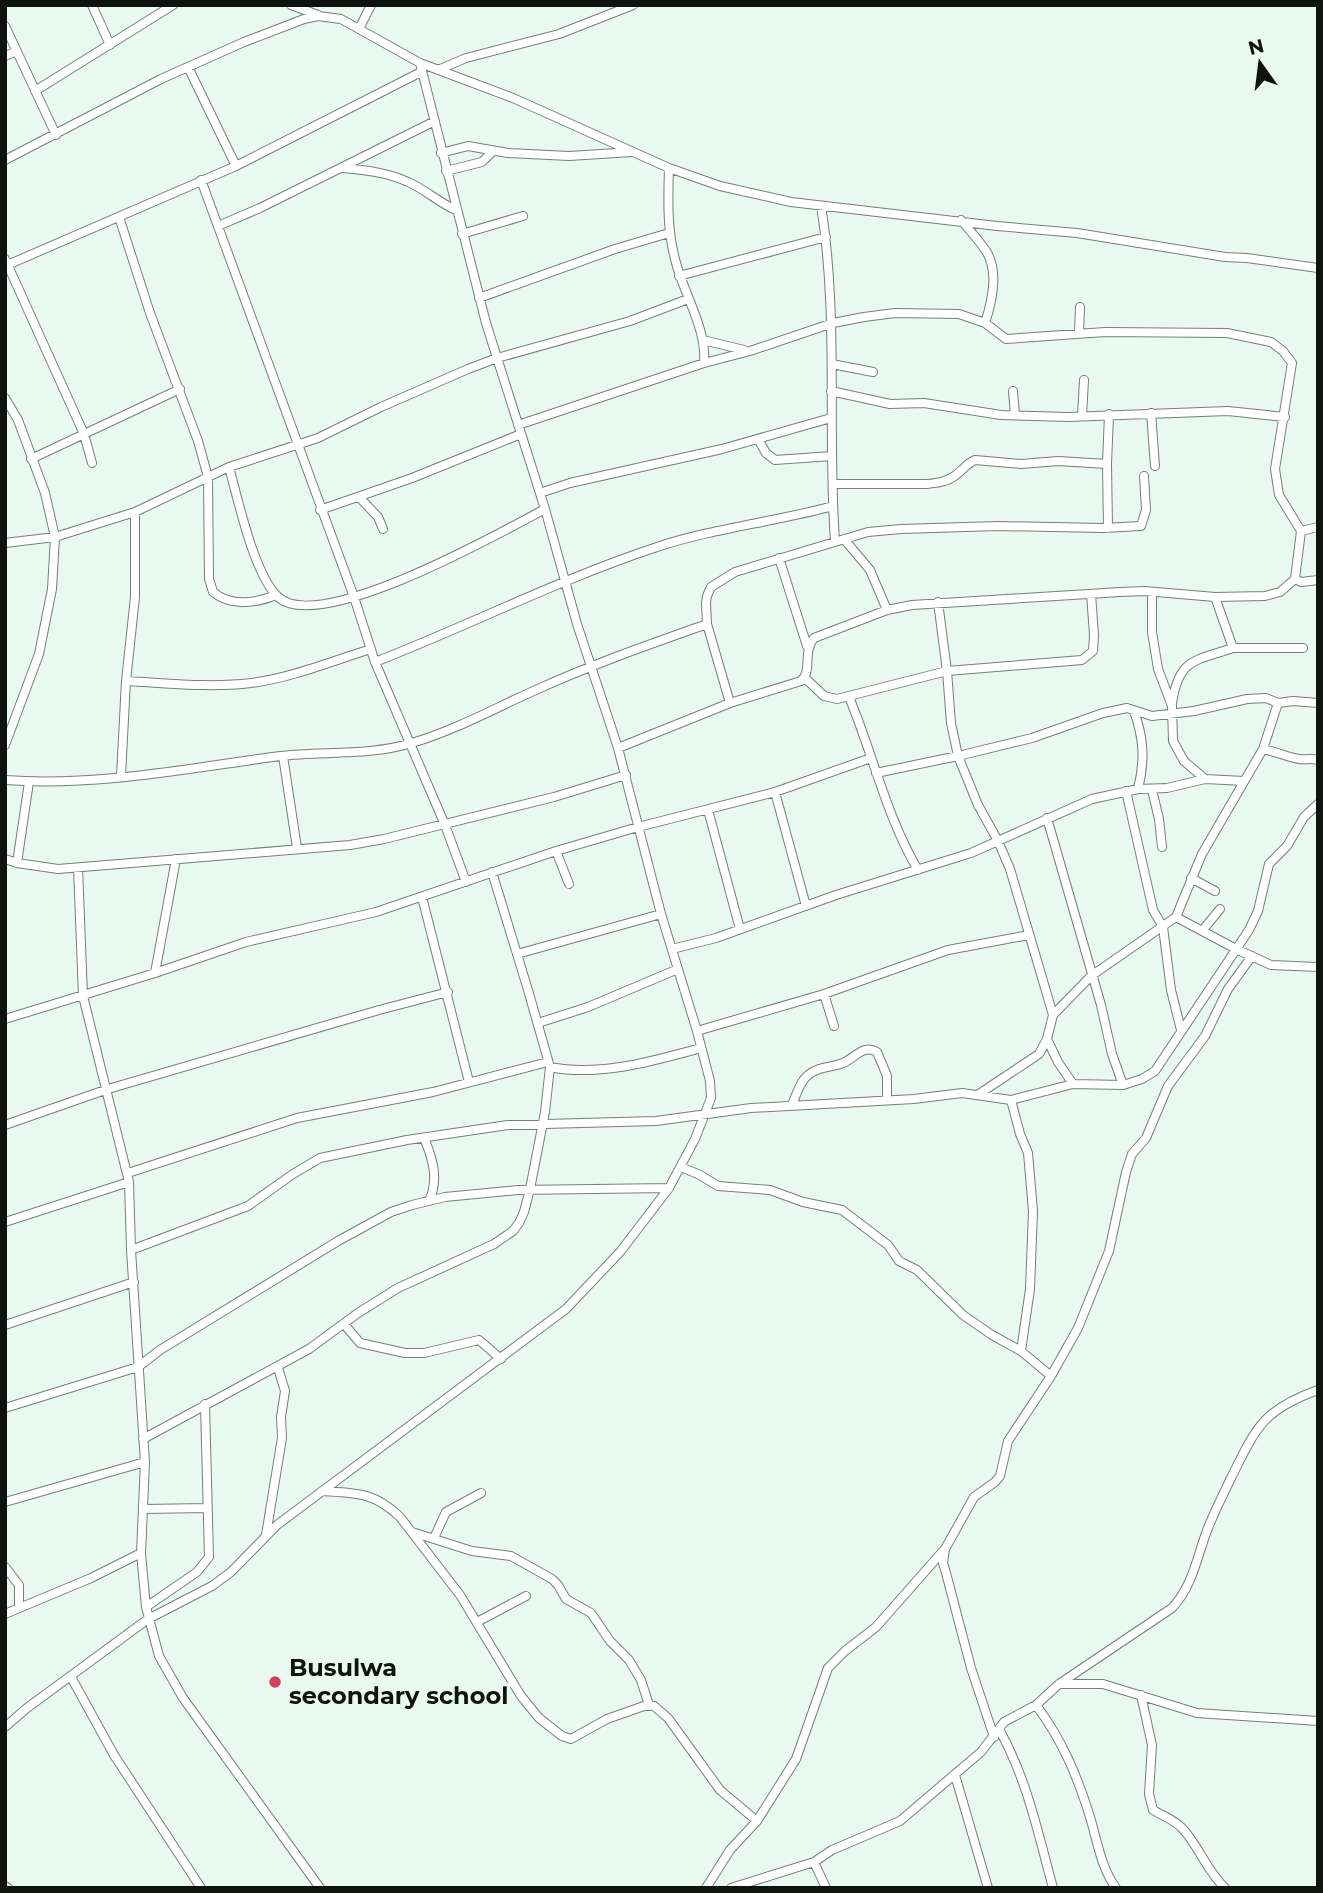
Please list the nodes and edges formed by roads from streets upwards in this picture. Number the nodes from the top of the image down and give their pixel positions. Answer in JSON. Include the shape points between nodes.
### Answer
{"nodes":[{"id":1,"x":92,"y":5,"type":"edge"},
{"id":2,"x":173,"y":5,"type":"edge"},
{"id":3,"x":291,"y":5,"type":"edge"},
{"id":4,"x":371,"y":5,"type":"edge"},
{"id":5,"x":633,"y":5,"type":"edge"},
{"id":6,"x":318,"y":16,"type":"junction"},
{"id":7,"x":5,"y":26,"type":"edge"},
{"id":8,"x":360,"y":27,"type":"junction"},
{"id":9,"x":110,"y":44,"type":"junction"},
{"id":10,"x":17,"y":51,"type":"junction"},
{"id":11,"x":5,"y":56,"type":"edge"},
{"id":12,"x":188,"y":67,"type":"junction"},
{"id":13,"x":421,"y":68,"type":"junction"},
{"id":14,"x":438,"y":70,"type":"junction"},
{"id":15,"x":35,"y":90,"type":"junction"},
{"id":16,"x":433,"y":122,"type":"junction"},
{"id":17,"x":56,"y":135,"type":"junction"},
{"id":18,"x":493,"y":151,"type":"junction"},
{"id":19,"x":632,"y":152,"type":"junction"},
{"id":20,"x":442,"y":153,"type":"junction"},
{"id":21,"x":5,"y":160,"type":"edge"},
{"id":22,"x":236,"y":166,"type":"junction"},
{"id":23,"x":339,"y":168,"type":"junction"},
{"id":24,"x":669,"y":168,"type":"junction"},
{"id":25,"x":446,"y":171,"type":"junction"},
{"id":26,"x":201,"y":180,"type":"junction"},
{"id":27,"x":821,"y":206,"type":"junction"},
{"id":28,"x":456,"y":210,"type":"junction"},
{"id":29,"x":523,"y":216,"type":"dead end"},
{"id":30,"x":120,"y":217,"type":"junction"},
{"id":31,"x":961,"y":220,"type":"junction"},
{"id":32,"x":218,"y":226,"type":"junction"},
{"id":33,"x":669,"y":233,"type":"junction"},
{"id":34,"x":462,"y":234,"type":"junction"},
{"id":35,"x":826,"y":237,"type":"junction"},
{"id":36,"x":6,"y":263,"type":"edge"},
{"id":37,"x":1318,"y":268,"type":"edge"},
{"id":38,"x":679,"y":276,"type":"junction"},
{"id":39,"x":480,"y":298,"type":"junction"},
{"id":40,"x":688,"y":299,"type":"junction"},
{"id":41,"x":1080,"y":307,"type":"dead end"},
{"id":42,"x":833,"y":323,"type":"junction"},
{"id":43,"x":985,"y":323,"type":"junction"},
{"id":44,"x":1079,"y":333,"type":"junction"},
{"id":45,"x":703,"y":340,"type":"junction"},
{"id":46,"x":750,"y":351,"type":"junction"},
{"id":47,"x":497,"y":358,"type":"junction"},
{"id":48,"x":704,"y":363,"type":"junction"},
{"id":49,"x":832,"y":364,"type":"junction"},
{"id":50,"x":873,"y":372,"type":"dead end"},
{"id":51,"x":1084,"y":380,"type":"dead end"},
{"id":52,"x":180,"y":389,"type":"junction"},
{"id":53,"x":831,"y":391,"type":"junction"},
{"id":54,"x":1013,"y":391,"type":"dead end"},
{"id":55,"x":5,"y":398,"type":"edge"},
{"id":56,"x":1151,"y":412,"type":"junction"},
{"id":57,"x":1109,"y":414,"type":"junction"},
{"id":58,"x":1015,"y":415,"type":"junction"},
{"id":59,"x":1082,"y":416,"type":"junction"},
{"id":60,"x":1285,"y":417,"type":"junction"},
{"id":61,"x":831,"y":418,"type":"junction"},
{"id":62,"x":519,"y":430,"type":"junction"},
{"id":63,"x":84,"y":435,"type":"junction"},
{"id":64,"x":758,"y":439,"type":"junction"},
{"id":65,"x":297,"y":445,"type":"junction"},
{"id":66,"x":832,"y":456,"type":"junction"},
{"id":67,"x":31,"y":459,"type":"junction"},
{"id":68,"x":92,"y":463,"type":"dead end"},
{"id":69,"x":1107,"y":464,"type":"junction"},
{"id":70,"x":1155,"y":466,"type":"dead end"},
{"id":71,"x":229,"y":467,"type":"junction"},
{"id":72,"x":1144,"y":476,"type":"dead end"},
{"id":73,"x":208,"y":477,"type":"junction"},
{"id":74,"x":834,"y":484,"type":"junction"},
{"id":75,"x":540,"y":493,"type":"junction"},
{"id":76,"x":359,"y":497,"type":"junction"},
{"id":77,"x":833,"y":506,"type":"junction"},
{"id":78,"x":545,"y":509,"type":"junction"},
{"id":79,"x":320,"y":510,"type":"junction"},
{"id":80,"x":135,"y":512,"type":"junction"},
{"id":81,"x":1318,"y":527,"type":"edge"},
{"id":82,"x":1108,"y":528,"type":"junction"},
{"id":83,"x":383,"y":529,"type":"dead end"},
{"id":84,"x":1301,"y":531,"type":"junction"},
{"id":85,"x":55,"y":537,"type":"junction"},
{"id":86,"x":840,"y":540,"type":"junction"},
{"id":87,"x":5,"y":543,"type":"edge"},
{"id":88,"x":779,"y":558,"type":"junction"},
{"id":89,"x":1295,"y":579,"type":"junction"},
{"id":90,"x":1318,"y":580,"type":"edge"},
{"id":91,"x":564,"y":583,"type":"junction"},
{"id":92,"x":1152,"y":593,"type":"junction"},
{"id":93,"x":1091,"y":594,"type":"junction"},
{"id":94,"x":276,"y":595,"type":"junction"},
{"id":95,"x":354,"y":597,"type":"junction"},
{"id":96,"x":1215,"y":597,"type":"junction"},
{"id":97,"x":938,"y":602,"type":"junction"},
{"id":98,"x":887,"y":610,"type":"junction"},
{"id":99,"x":707,"y":624,"type":"junction"},
{"id":100,"x":807,"y":646,"type":"junction"},
{"id":101,"x":1233,"y":648,"type":"junction"},
{"id":102,"x":1303,"y":648,"type":"dead end"},
{"id":103,"x":371,"y":649,"type":"junction"},
{"id":104,"x":375,"y":662,"type":"junction"},
{"id":105,"x":591,"y":668,"type":"junction"},
{"id":106,"x":947,"y":671,"type":"junction"},
{"id":107,"x":805,"y":678,"type":"junction"},
{"id":108,"x":126,"y":681,"type":"junction"},
{"id":109,"x":849,"y":697,"type":"junction"},
{"id":110,"x":730,"y":703,"type":"junction"},
{"id":111,"x":1278,"y":703,"type":"junction"},
{"id":112,"x":1318,"y":703,"type":"edge"},
{"id":113,"x":1171,"y":709,"type":"junction"},
{"id":114,"x":1133,"y":711,"type":"junction"},
{"id":115,"x":409,"y":744,"type":"junction"},
{"id":116,"x":5,"y":745,"type":"edge"},
{"id":117,"x":618,"y":748,"type":"junction"},
{"id":118,"x":1263,"y":749,"type":"junction"},
{"id":119,"x":283,"y":756,"type":"junction"},
{"id":120,"x":958,"y":756,"type":"junction"},
{"id":121,"x":871,"y":758,"type":"junction"},
{"id":122,"x":1318,"y":760,"type":"edge"},
{"id":123,"x":876,"y":772,"type":"junction"},
{"id":124,"x":626,"y":775,"type":"junction"},
{"id":125,"x":121,"y":776,"type":"junction"},
{"id":126,"x":1205,"y":779,"type":"junction"},
{"id":127,"x":5,"y":780,"type":"edge"},
{"id":128,"x":1244,"y":781,"type":"junction"},
{"id":129,"x":30,"y":782,"type":"junction"},
{"id":130,"x":1138,"y":789,"type":"junction"},
{"id":131,"x":1152,"y":790,"type":"junction"},
{"id":132,"x":1126,"y":791,"type":"junction"},
{"id":133,"x":775,"y":792,"type":"junction"},
{"id":134,"x":1318,"y":804,"type":"edge"},
{"id":135,"x":708,"y":810,"type":"junction"},
{"id":136,"x":1047,"y":818,"type":"junction"},
{"id":137,"x":445,"y":825,"type":"junction"},
{"id":138,"x":638,"y":827,"type":"junction"},
{"id":139,"x":998,"y":841,"type":"junction"},
{"id":140,"x":1162,"y":847,"type":"dead end"},
{"id":141,"x":298,"y":848,"type":"junction"},
{"id":142,"x":556,"y":851,"type":"junction"},
{"id":143,"x":5,"y":859,"type":"edge"},
{"id":144,"x":176,"y":859,"type":"junction"},
{"id":145,"x":17,"y":863,"type":"junction"},
{"id":146,"x":78,"y":868,"type":"junction"},
{"id":147,"x":918,"y":870,"type":"junction"},
{"id":148,"x":492,"y":872,"type":"junction"},
{"id":149,"x":1191,"y":878,"type":"junction"},
{"id":150,"x":466,"y":882,"type":"junction"},
{"id":151,"x":569,"y":884,"type":"dead end"},
{"id":152,"x":1215,"y":891,"type":"dead end"},
{"id":153,"x":422,"y":897,"type":"junction"},
{"id":154,"x":806,"y":906,"type":"junction"},
{"id":155,"x":1220,"y":909,"type":"dead end"},
{"id":156,"x":661,"y":914,"type":"junction"},
{"id":157,"x":1176,"y":917,"type":"junction"},
{"id":158,"x":1163,"y":928,"type":"junction"},
{"id":159,"x":740,"y":929,"type":"junction"},
{"id":160,"x":1202,"y":931,"type":"junction"},
{"id":161,"x":1029,"y":935,"type":"junction"},
{"id":162,"x":672,"y":949,"type":"junction"},
{"id":163,"x":1236,"y":950,"type":"junction"},
{"id":164,"x":517,"y":954,"type":"junction"},
{"id":165,"x":1252,"y":956,"type":"junction"},
{"id":166,"x":1318,"y":967,"type":"edge"},
{"id":167,"x":678,"y":969,"type":"junction"},
{"id":168,"x":155,"y":973,"type":"junction"},
{"id":169,"x":1091,"y":976,"type":"junction"},
{"id":170,"x":447,"y":992,"type":"junction"},
{"id":171,"x":824,"y":994,"type":"junction"},
{"id":172,"x":83,"y":996,"type":"junction"},
{"id":173,"x":1053,"y":1014,"type":"junction"},
{"id":174,"x":5,"y":1018,"type":"edge"},
{"id":175,"x":538,"y":1023,"type":"junction"},
{"id":176,"x":834,"y":1026,"type":"dead end"},
{"id":177,"x":1181,"y":1030,"type":"junction"},
{"id":178,"x":697,"y":1031,"type":"junction"},
{"id":179,"x":1047,"y":1039,"type":"junction"},
{"id":180,"x":701,"y":1048,"type":"junction"},
{"id":181,"x":549,"y":1064,"type":"junction"},
{"id":182,"x":469,"y":1082,"type":"junction"},
{"id":183,"x":1073,"y":1084,"type":"junction"},
{"id":184,"x":1124,"y":1085,"type":"junction"},
{"id":185,"x":108,"y":1089,"type":"junction"},
{"id":186,"x":979,"y":1094,"type":"junction"},
{"id":187,"x":887,"y":1099,"type":"junction"},
{"id":188,"x":1011,"y":1100,"type":"junction"},
{"id":189,"x":792,"y":1105,"type":"junction"},
{"id":190,"x":706,"y":1115,"type":"junction"},
{"id":191,"x":5,"y":1125,"type":"edge"},
{"id":192,"x":542,"y":1126,"type":"junction"},
{"id":193,"x":424,"y":1138,"type":"junction"},
{"id":194,"x":681,"y":1167,"type":"junction"},
{"id":195,"x":129,"y":1178,"type":"junction"},
{"id":196,"x":669,"y":1188,"type":"junction"},
{"id":197,"x":530,"y":1189,"type":"junction"},
{"id":198,"x":429,"y":1201,"type":"junction"},
{"id":199,"x":5,"y":1222,"type":"edge"},
{"id":200,"x":131,"y":1250,"type":"junction"},
{"id":201,"x":134,"y":1282,"type":"junction"},
{"id":202,"x":344,"y":1324,"type":"junction"},
{"id":203,"x":5,"y":1325,"type":"edge"},
{"id":204,"x":1021,"y":1351,"type":"junction"},
{"id":205,"x":500,"y":1359,"type":"junction"},
{"id":206,"x":138,"y":1367,"type":"junction"},
{"id":207,"x":278,"y":1368,"type":"junction"},
{"id":208,"x":1051,"y":1376,"type":"junction"},
{"id":209,"x":1318,"y":1390,"type":"edge"},
{"id":210,"x":205,"y":1404,"type":"junction"},
{"id":211,"x":5,"y":1408,"type":"edge"},
{"id":212,"x":143,"y":1439,"type":"junction"},
{"id":213,"x":145,"y":1462,"type":"junction"},
{"id":214,"x":322,"y":1491,"type":"junction"},
{"id":215,"x":481,"y":1493,"type":"dead end"},
{"id":216,"x":5,"y":1502,"type":"edge"},
{"id":217,"x":207,"y":1508,"type":"junction"},
{"id":218,"x":144,"y":1509,"type":"junction"},
{"id":219,"x":412,"y":1532,"type":"junction"},
{"id":220,"x":266,"y":1535,"type":"junction"},
{"id":221,"x":433,"y":1538,"type":"junction"},
{"id":222,"x":945,"y":1549,"type":"junction"},
{"id":223,"x":141,"y":1553,"type":"junction"},
{"id":224,"x":5,"y":1567,"type":"edge"},
{"id":225,"x":526,"y":1596,"type":"dead end"},
{"id":226,"x":146,"y":1607,"type":"junction"},
{"id":227,"x":19,"y":1608,"type":"junction"},
{"id":228,"x":5,"y":1614,"type":"edge"},
{"id":229,"x":148,"y":1619,"type":"junction"},
{"id":230,"x":477,"y":1622,"type":"junction"},
{"id":231,"x":71,"y":1677,"type":"junction"},
{"id":232,"x":1059,"y":1684,"type":"junction"},
{"id":233,"x":1142,"y":1695,"type":"junction"},
{"id":234,"x":649,"y":1705,"type":"junction"},
{"id":235,"x":1036,"y":1705,"type":"junction"},
{"id":236,"x":1318,"y":1721,"type":"edge"},
{"id":237,"x":5,"y":1727,"type":"edge"},
{"id":238,"x":997,"y":1733,"type":"junction"},
{"id":239,"x":955,"y":1775,"type":"junction"},
{"id":240,"x":757,"y":1821,"type":"junction"},
{"id":241,"x":814,"y":1862,"type":"junction"},
{"id":242,"x":201,"y":1888,"type":"edge"},
{"id":243,"x":320,"y":1888,"type":"edge"},
{"id":244,"x":706,"y":1888,"type":"edge"},
{"id":245,"x":731,"y":1888,"type":"edge"},
{"id":246,"x":826,"y":1888,"type":"edge"},
{"id":247,"x":988,"y":1888,"type":"edge"},
{"id":248,"x":1053,"y":1888,"type":"edge"},
{"id":249,"x":1116,"y":1888,"type":"edge"},
{"id":250,"x":1225,"y":1888,"type":"edge"}],
"edges":[{"from":1,"to":9,"type":"street"},
{"from":2,"to":9,"type":"street"},
{"from":3,"to":6,"type":"street"},
{"from":4,"to":8,"type":"street"},
{"from":5,"to":14,"type":"street","via":[[559,34],[466,58]]},
{"from":6,"to":8,"type":"street"},
{"from":6,"to":12,"type":"street"},
{"from":7,"to":10,"type":"street"},
{"from":8,"to":13,"type":"street"},
{"from":9,"to":15,"type":"street"},
{"from":10,"to":11,"type":"street"},
{"from":10,"to":15,"type":"street"},
{"from":12,"to":17,"type":"street"},
{"from":12,"to":22,"type":"street"},
{"from":13,"to":14,"type":"street"},
{"from":13,"to":16,"type":"street"},
{"from":13,"to":22,"type":"street"},
{"from":14,"to":19,"type":"street"},
{"from":15,"to":17,"type":"street"},
{"from":16,"to":20,"type":"street"},
{"from":16,"to":23,"type":"street"},
{"from":17,"to":21,"type":"street"},
{"from":18,"to":19,"type":"street","via":[[577,156]]},
{"from":18,"to":20,"type":"street","via":[[468,146]]},
{"from":18,"to":25,"type":"street","via":[[482,162]]},
{"from":19,"to":24,"type":"street"},
{"from":20,"to":25,"type":"street"},
{"from":22,"to":26,"type":"street"},
{"from":23,"to":28,"type":"street","via":[[408,182]]},
{"from":23,"to":32,"type":"street"},
{"from":24,"to":27,"type":"street","via":[[744,192]]},
{"from":24,"to":33,"type":"street"},
{"from":25,"to":28,"type":"street"},
{"from":26,"to":30,"type":"street"},
{"from":26,"to":32,"type":"street"},
{"from":27,"to":31,"type":"street"},
{"from":27,"to":35,"type":"street"},
{"from":28,"to":34,"type":"street"},
{"from":29,"to":34,"type":"street"},
{"from":30,"to":36,"type":"street"},
{"from":30,"to":52,"type":"street"},
{"from":31,"to":37,"type":"street"},
{"from":31,"to":43,"type":"street","via":[[990,258],[992,301]]},
{"from":32,"to":65,"type":"street"},
{"from":33,"to":38,"type":"street"},
{"from":33,"to":39,"type":"street"},
{"from":34,"to":39,"type":"street"},
{"from":35,"to":38,"type":"street"},
{"from":35,"to":42,"type":"street"},
{"from":36,"to":63,"type":"street"},
{"from":38,"to":40,"type":"street"},
{"from":39,"to":47,"type":"street"},
{"from":40,"to":45,"type":"street"},
{"from":40,"to":47,"type":"street","via":[[630,321]]},
{"from":41,"to":44,"type":"street"},
{"from":42,"to":43,"type":"street","via":[[895,313],[959,314]]},
{"from":42,"to":46,"type":"street"},
{"from":42,"to":49,"type":"street"},
{"from":43,"to":44,"type":"street","via":[[1006,339]]},
{"from":44,"to":60,"type":"street","via":[[1227,333],[1271,342],[1292,363]]},
{"from":45,"to":46,"type":"street"},
{"from":45,"to":48,"type":"street"},
{"from":46,"to":48,"type":"street"},
{"from":47,"to":62,"type":"street"},
{"from":47,"to":65,"type":"street"},
{"from":48,"to":62,"type":"street"},
{"from":49,"to":50,"type":"street"},
{"from":49,"to":53,"type":"street"},
{"from":51,"to":59,"type":"street"},
{"from":52,"to":63,"type":"street"},
{"from":52,"to":73,"type":"street"},
{"from":53,"to":58,"type":"street","via":[[890,404],[925,403]]},
{"from":53,"to":61,"type":"street"},
{"from":54,"to":58,"type":"street"},
{"from":55,"to":67,"type":"street"},
{"from":56,"to":57,"type":"street"},
{"from":56,"to":60,"type":"street","via":[[1228,411]]},
{"from":56,"to":70,"type":"street"},
{"from":57,"to":59,"type":"street"},
{"from":57,"to":69,"type":"street"},
{"from":58,"to":59,"type":"street"},
{"from":60,"to":84,"type":"street","via":[[1276,460],[1277,488]]},
{"from":61,"to":64,"type":"street"},
{"from":61,"to":66,"type":"street"},
{"from":62,"to":75,"type":"street"},
{"from":62,"to":76,"type":"street"},
{"from":63,"to":67,"type":"street"},
{"from":63,"to":68,"type":"street"},
{"from":64,"to":66,"type":"street","via":[[775,460]]},
{"from":64,"to":75,"type":"street"},
{"from":65,"to":71,"type":"street"},
{"from":65,"to":79,"type":"street"},
{"from":66,"to":74,"type":"street"},
{"from":67,"to":85,"type":"street"},
{"from":69,"to":74,"type":"street","via":[[975,460],[941,482]]},
{"from":69,"to":82,"type":"street"},
{"from":71,"to":73,"type":"street"},
{"from":71,"to":94,"type":"street","via":[[260,567]]},
{"from":72,"to":82,"type":"street","via":[[1146,510],[1141,526]]},
{"from":73,"to":80,"type":"street"},
{"from":73,"to":94,"type":"street","via":[[213,592],[242,603]]},
{"from":74,"to":77,"type":"street"},
{"from":75,"to":78,"type":"street"},
{"from":76,"to":79,"type":"street"},
{"from":76,"to":83,"type":"street"},
{"from":77,"to":86,"type":"street"},
{"from":77,"to":91,"type":"street","via":[[677,541]]},
{"from":78,"to":91,"type":"street"},
{"from":78,"to":95,"type":"street","via":[[457,555]]},
{"from":79,"to":95,"type":"street"},
{"from":80,"to":85,"type":"street"},
{"from":80,"to":108,"type":"street","via":[[135,597]]},
{"from":81,"to":84,"type":"street"},
{"from":82,"to":86,"type":"street","via":[[901,529]]},
{"from":84,"to":89,"type":"street"},
{"from":85,"to":87,"type":"street"},
{"from":85,"to":116,"type":"street","via":[[52,589],[39,654]]},
{"from":86,"to":88,"type":"street"},
{"from":86,"to":98,"type":"street","via":[[870,570]]},
{"from":88,"to":99,"type":"street","via":[[734,572],[711,587]]},
{"from":88,"to":100,"type":"street"},
{"from":89,"to":90,"type":"street"},
{"from":89,"to":96,"type":"street","via":[[1273,595]]},
{"from":91,"to":104,"type":"street"},
{"from":91,"to":105,"type":"street"},
{"from":92,"to":93,"type":"street"},
{"from":92,"to":96,"type":"street"},
{"from":92,"to":113,"type":"street","via":[[1152,632]]},
{"from":93,"to":97,"type":"street"},
{"from":93,"to":106,"type":"street","via":[[1093,651],[1082,660]]},
{"from":94,"to":95,"type":"street","via":[[298,605]]},
{"from":95,"to":103,"type":"street"},
{"from":96,"to":101,"type":"street"},
{"from":97,"to":98,"type":"street"},
{"from":97,"to":106,"type":"street"},
{"from":98,"to":100,"type":"street","via":[[821,634]]},
{"from":99,"to":105,"type":"street"},
{"from":99,"to":110,"type":"street"},
{"from":100,"to":107,"type":"street"},
{"from":101,"to":102,"type":"street"},
{"from":101,"to":113,"type":"street","via":[[1186,666],[1178,678]]},
{"from":103,"to":104,"type":"street"},
{"from":103,"to":108,"type":"street","via":[[250,683]]},
{"from":104,"to":115,"type":"street"},
{"from":105,"to":115,"type":"street"},
{"from":105,"to":117,"type":"street"},
{"from":106,"to":109,"type":"street"},
{"from":106,"to":120,"type":"street"},
{"from":107,"to":109,"type":"street","via":[[824,696]]},
{"from":107,"to":110,"type":"street"},
{"from":108,"to":125,"type":"street"},
{"from":109,"to":121,"type":"street"},
{"from":110,"to":117,"type":"street"},
{"from":111,"to":112,"type":"street"},
{"from":111,"to":113,"type":"street","via":[[1247,699],[1194,711]]},
{"from":111,"to":118,"type":"street"},
{"from":113,"to":114,"type":"street","via":[[1153,716]]},
{"from":113,"to":126,"type":"street","via":[[1176,748]]},
{"from":114,"to":120,"type":"street","via":[[1103,713],[1032,738]]},
{"from":114,"to":130,"type":"street","via":[[1144,754]]},
{"from":115,"to":119,"type":"street"},
{"from":115,"to":137,"type":"street"},
{"from":117,"to":124,"type":"street"},
{"from":118,"to":122,"type":"street"},
{"from":118,"to":128,"type":"street"},
{"from":119,"to":125,"type":"street"},
{"from":119,"to":141,"type":"street"},
{"from":120,"to":123,"type":"street"},
{"from":120,"to":139,"type":"street"},
{"from":121,"to":123,"type":"street"},
{"from":121,"to":133,"type":"street"},
{"from":123,"to":147,"type":"street","via":[[904,847]]},
{"from":124,"to":137,"type":"street"},
{"from":124,"to":138,"type":"street"},
{"from":125,"to":129,"type":"street"},
{"from":126,"to":128,"type":"street"},
{"from":126,"to":131,"type":"street"},
{"from":127,"to":129,"type":"street"},
{"from":128,"to":149,"type":"street"},
{"from":129,"to":145,"type":"street"},
{"from":130,"to":131,"type":"street"},
{"from":130,"to":132,"type":"street"},
{"from":131,"to":140,"type":"street"},
{"from":132,"to":136,"type":"street"},
{"from":132,"to":158,"type":"street","via":[[1153,911]]},
{"from":133,"to":135,"type":"street"},
{"from":133,"to":154,"type":"street"},
{"from":134,"to":163,"type":"street","via":[[1269,864],[1258,911]]},
{"from":135,"to":138,"type":"street"},
{"from":135,"to":159,"type":"street"},
{"from":136,"to":139,"type":"street"},
{"from":136,"to":169,"type":"street"},
{"from":137,"to":141,"type":"street","via":[[350,845]]},
{"from":137,"to":150,"type":"street"},
{"from":138,"to":142,"type":"street"},
{"from":138,"to":156,"type":"street"},
{"from":139,"to":147,"type":"street"},
{"from":139,"to":161,"type":"street"},
{"from":141,"to":144,"type":"street"},
{"from":142,"to":148,"type":"street"},
{"from":142,"to":151,"type":"street"},
{"from":143,"to":145,"type":"street"},
{"from":144,"to":146,"type":"street"},
{"from":144,"to":168,"type":"street"},
{"from":145,"to":146,"type":"street"},
{"from":146,"to":172,"type":"street"},
{"from":147,"to":154,"type":"street"},
{"from":148,"to":150,"type":"street"},
{"from":148,"to":164,"type":"street"},
{"from":149,"to":152,"type":"street"},
{"from":149,"to":157,"type":"street"},
{"from":150,"to":153,"type":"street"},
{"from":153,"to":168,"type":"street","via":[[246,942]]},
{"from":153,"to":170,"type":"street"},
{"from":154,"to":159,"type":"street"},
{"from":155,"to":160,"type":"street"},
{"from":156,"to":162,"type":"street"},
{"from":156,"to":164,"type":"street"},
{"from":157,"to":158,"type":"street"},
{"from":157,"to":160,"type":"street"},
{"from":158,"to":169,"type":"street"},
{"from":158,"to":177,"type":"street"},
{"from":159,"to":162,"type":"street"},
{"from":160,"to":163,"type":"street"},
{"from":161,"to":171,"type":"street","via":[[948,950]]},
{"from":161,"to":173,"type":"street"},
{"from":162,"to":167,"type":"street"},
{"from":163,"to":165,"type":"street"},
{"from":163,"to":177,"type":"street"},
{"from":164,"to":175,"type":"street"},
{"from":165,"to":166,"type":"street","via":[[1271,965]]},
{"from":165,"to":208,"type":"street","via":[[1228,989],[1205,1036],[1168,1086],[1146,1138],[1129,1160],[1109,1251],[1078,1328]]},
{"from":167,"to":175,"type":"street"},
{"from":167,"to":178,"type":"street"},
{"from":168,"to":172,"type":"street"},
{"from":169,"to":173,"type":"street"},
{"from":169,"to":184,"type":"street"},
{"from":170,"to":182,"type":"street"},
{"from":170,"to":185,"type":"street"},
{"from":171,"to":176,"type":"street"},
{"from":171,"to":178,"type":"street"},
{"from":172,"to":174,"type":"street"},
{"from":172,"to":185,"type":"street"},
{"from":173,"to":179,"type":"street"},
{"from":175,"to":181,"type":"street"},
{"from":177,"to":184,"type":"street","via":[[1155,1071]]},
{"from":178,"to":180,"type":"street"},
{"from":179,"to":183,"type":"street"},
{"from":179,"to":186,"type":"street","via":[[1027,1064]]},
{"from":180,"to":181,"type":"street","via":[[589,1071],[568,1071]]},
{"from":180,"to":190,"type":"street","via":[[711,1090]]},
{"from":181,"to":182,"type":"street"},
{"from":181,"to":192,"type":"street"},
{"from":182,"to":195,"type":"street","via":[[297,1118]]},
{"from":183,"to":184,"type":"street"},
{"from":183,"to":188,"type":"street"},
{"from":185,"to":191,"type":"street"},
{"from":185,"to":195,"type":"street"},
{"from":186,"to":187,"type":"street"},
{"from":186,"to":188,"type":"street"},
{"from":187,"to":189,"type":"street"},
{"from":187,"to":189,"type":"street","via":[[886,1069],[877,1052],[870,1049],[814,1071],[804,1080]]},
{"from":188,"to":204,"type":"street","via":[[1028,1153],[1033,1210],[1030,1289]]},
{"from":189,"to":190,"type":"street"},
{"from":190,"to":192,"type":"street"},
{"from":190,"to":194,"type":"street"},
{"from":192,"to":193,"type":"street","via":[[499,1126]]},
{"from":192,"to":197,"type":"street"},
{"from":193,"to":198,"type":"street","via":[[434,1169]]},
{"from":193,"to":200,"type":"street","via":[[320,1158],[248,1206]]},
{"from":194,"to":196,"type":"street"},
{"from":194,"to":204,"type":"street","via":[[718,1186],[770,1190],[842,1210],[888,1245],[899,1261],[917,1270],[963,1315]]},
{"from":195,"to":199,"type":"street"},
{"from":195,"to":200,"type":"street"},
{"from":196,"to":197,"type":"street"},
{"from":196,"to":205,"type":"street","via":[[626,1246],[580,1295]]},
{"from":197,"to":198,"type":"street"},
{"from":197,"to":202,"type":"street","via":[[519,1223],[504,1238],[398,1288]]},
{"from":198,"to":206,"type":"street","via":[[391,1213],[338,1241]]},
{"from":200,"to":201,"type":"street"},
{"from":201,"to":203,"type":"street"},
{"from":201,"to":206,"type":"street"},
{"from":202,"to":205,"type":"street","via":[[364,1345],[419,1353],[479,1340]]},
{"from":202,"to":207,"type":"street"},
{"from":204,"to":208,"type":"street"},
{"from":205,"to":214,"type":"street"},
{"from":206,"to":211,"type":"street"},
{"from":206,"to":212,"type":"street"},
{"from":207,"to":210,"type":"street"},
{"from":207,"to":220,"type":"street","via":[[285,1391],[282,1438]]},
{"from":208,"to":222,"type":"street","via":[[1008,1441],[1000,1476],[974,1497]]},
{"from":209,"to":232,"type":"street","via":[[1272,1413],[1248,1440],[1219,1500],[1182,1598]]},
{"from":210,"to":212,"type":"street"},
{"from":210,"to":217,"type":"street"},
{"from":212,"to":213,"type":"street"},
{"from":213,"to":216,"type":"street"},
{"from":213,"to":218,"type":"street"},
{"from":214,"to":219,"type":"street","via":[[371,1495],[391,1507]]},
{"from":214,"to":220,"type":"street"},
{"from":215,"to":221,"type":"street","via":[[446,1512]]},
{"from":217,"to":218,"type":"street"},
{"from":217,"to":226,"type":"street","via":[[210,1551],[206,1563]]},
{"from":218,"to":223,"type":"street"},
{"from":219,"to":221,"type":"street"},
{"from":219,"to":230,"type":"street"},
{"from":220,"to":229,"type":"street","via":[[222,1579]]},
{"from":221,"to":234,"type":"street","via":[[478,1553],[511,1556],[552,1579],[566,1599],[591,1613],[629,1660]]},
{"from":222,"to":238,"type":"street","via":[[943,1563],[971,1668]]},
{"from":222,"to":240,"type":"street","via":[[876,1627],[828,1668],[796,1759]]},
{"from":223,"to":226,"type":"street"},
{"from":223,"to":227,"type":"street"},
{"from":224,"to":227,"type":"street","via":[[19,1585]]},
{"from":225,"to":230,"type":"street"},
{"from":226,"to":229,"type":"street"},
{"from":227,"to":228,"type":"street"},
{"from":229,"to":231,"type":"street"},
{"from":229,"to":243,"type":"street","via":[[173,1684]]},
{"from":230,"to":234,"type":"street","via":[[525,1702],[538,1718],[567,1738],[574,1739],[607,1719]]},
{"from":231,"to":237,"type":"street"},
{"from":231,"to":242,"type":"street","via":[[114,1755]]},
{"from":232,"to":233,"type":"street","via":[[1103,1684]]},
{"from":232,"to":235,"type":"street"},
{"from":233,"to":236,"type":"street","via":[[1197,1713]]},
{"from":233,"to":250,"type":"street","via":[[1152,1745],[1149,1794],[1153,1810],[1184,1830]]},
{"from":234,"to":240,"type":"street","via":[[668,1718],[720,1790]]},
{"from":235,"to":238,"type":"street","via":[[1004,1722]]},
{"from":235,"to":249,"type":"street","via":[[1057,1734]]},
{"from":238,"to":239,"type":"street"},
{"from":238,"to":248,"type":"street","via":[[1016,1761]]},
{"from":239,"to":241,"type":"street","via":[[900,1821]]},
{"from":239,"to":247,"type":"street"},
{"from":240,"to":244,"type":"street","via":[[730,1850]]},
{"from":241,"to":245,"type":"street"},
{"from":241,"to":246,"type":"street"}]}
